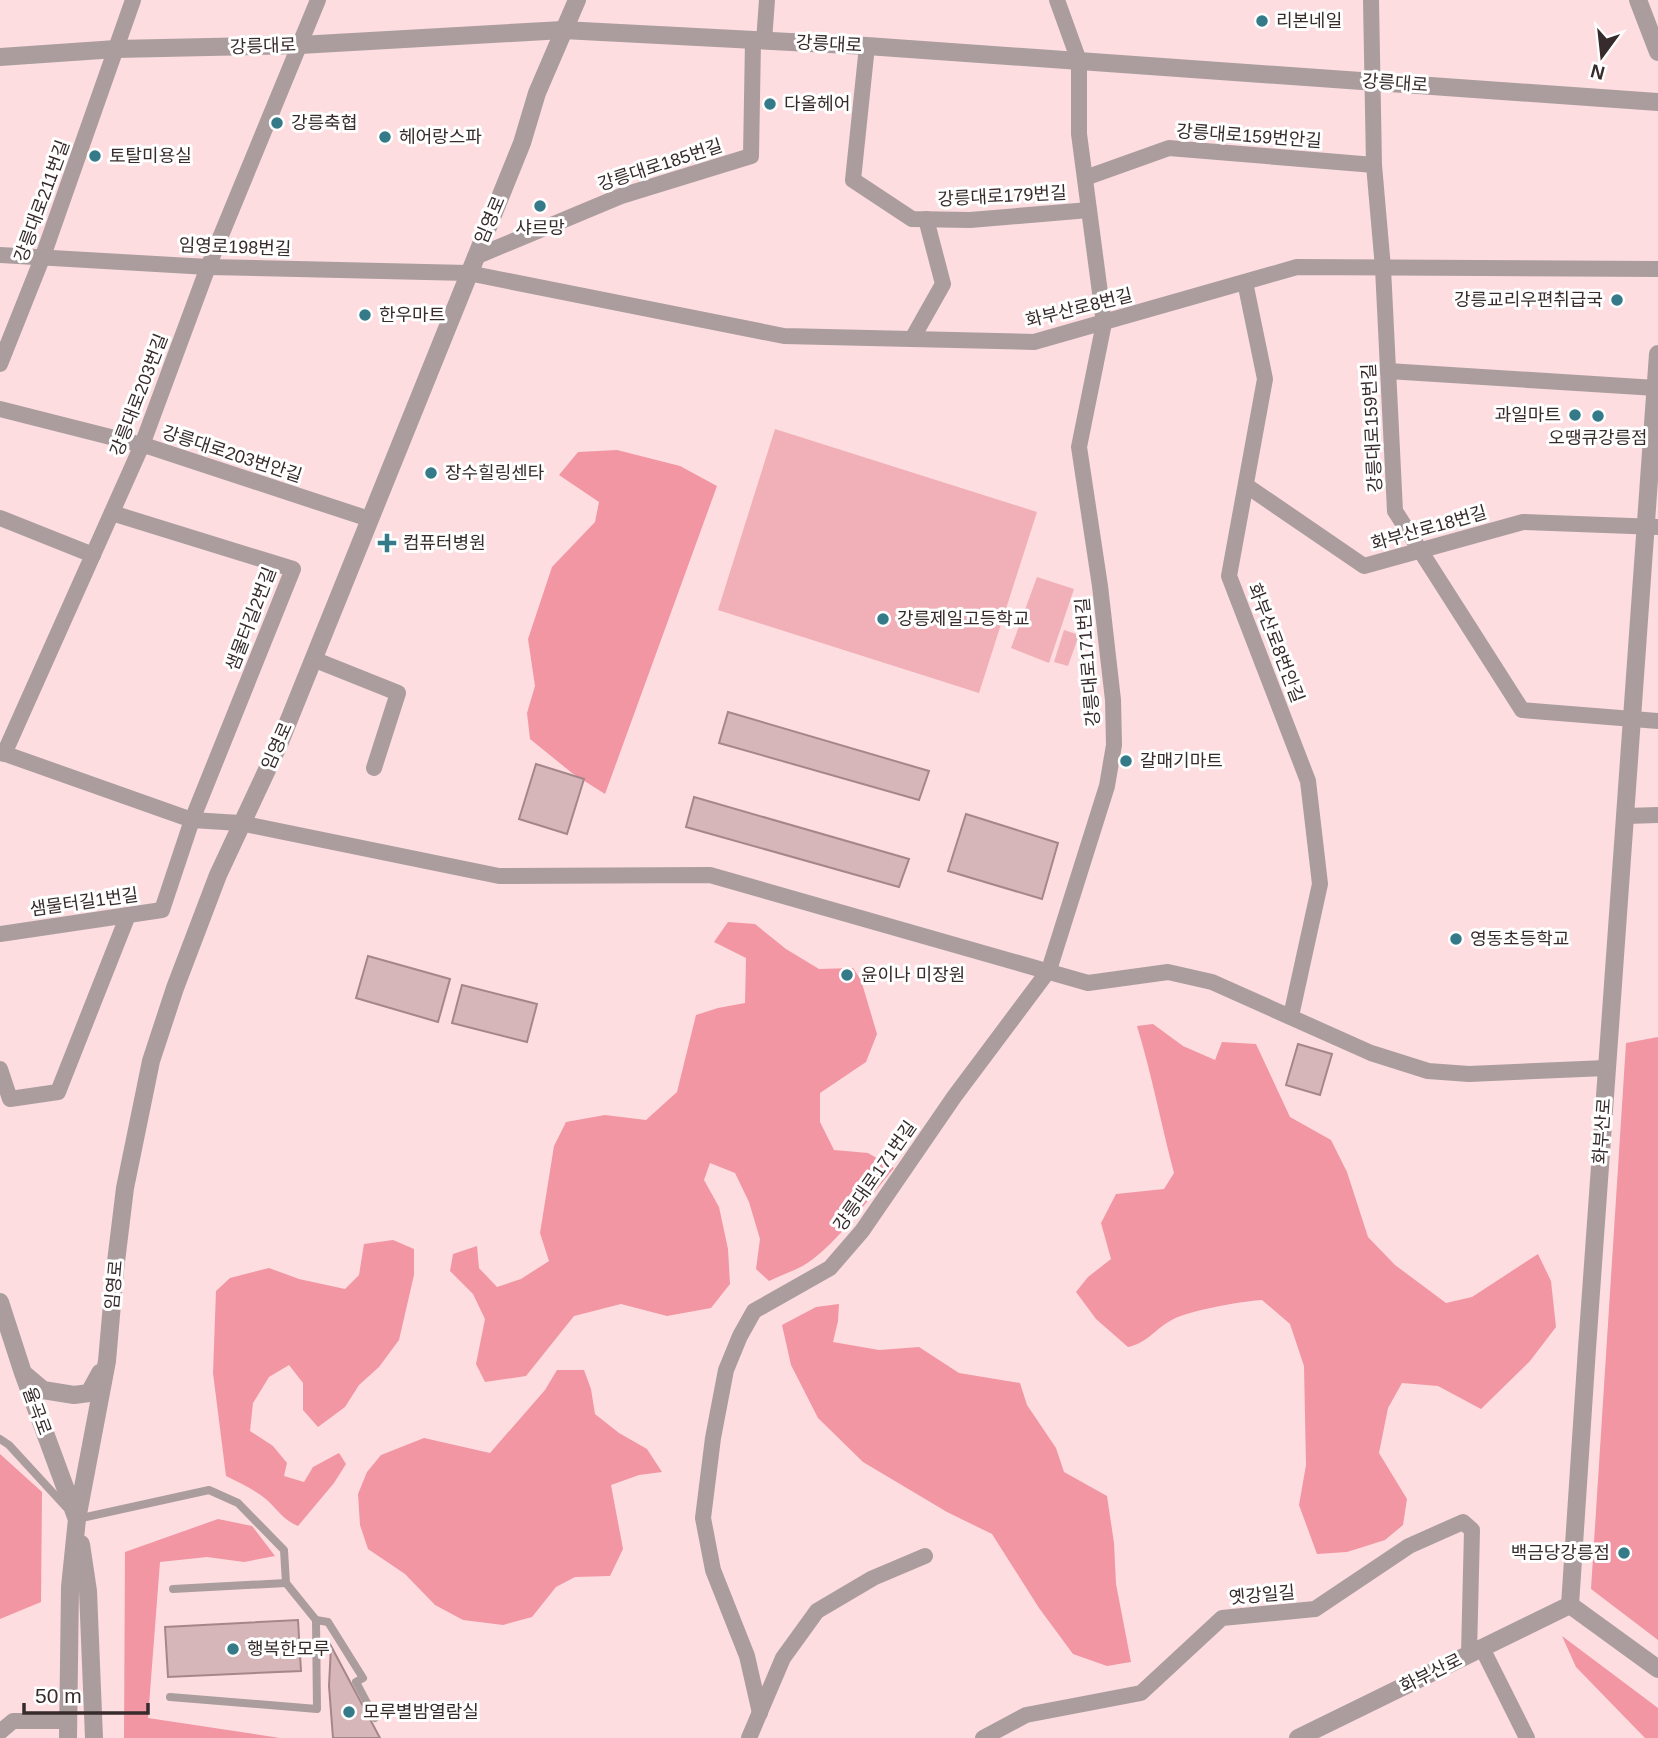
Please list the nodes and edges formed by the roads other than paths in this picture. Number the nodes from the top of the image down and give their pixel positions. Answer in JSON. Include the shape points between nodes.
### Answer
{"nodes":[{"id":1,"x":133,"y":0,"type":"edge"},
{"id":2,"x":318,"y":0,"type":"edge"},
{"id":3,"x":577,"y":0,"type":"edge"},
{"id":4,"x":767,"y":0,"type":"edge"},
{"id":5,"x":1056,"y":0,"type":"edge"},
{"id":6,"x":1371,"y":0,"type":"edge"},
{"id":7,"x":1638,"y":0,"type":"edge"},
{"id":8,"x":563,"y":30,"type":"junction"},
{"id":9,"x":758,"y":41,"type":"junction"},
{"id":10,"x":300,"y":45,"type":"junction"},
{"id":11,"x":867,"y":46,"type":"junction"},
{"id":12,"x":116,"y":49,"type":"junction"},
{"id":13,"x":1658,"y":52,"type":"edge"},
{"id":14,"x":0,"y":57,"type":"edge"},
{"id":15,"x":1079,"y":61,"type":"junction"},
{"id":16,"x":1370,"y":81,"type":"junction"},
{"id":17,"x":1658,"y":102,"type":"edge"},
{"id":18,"x":1374,"y":165,"type":"junction"},
{"id":19,"x":1085,"y":178,"type":"junction"},
{"id":20,"x":1089,"y":210,"type":"junction"},
{"id":21,"x":926,"y":219,"type":"junction"},
{"id":22,"x":0,"y":255,"type":"edge"},
{"id":23,"x":43,"y":256,"type":"junction"},
{"id":24,"x":471,"y":265,"type":"junction"},
{"id":25,"x":208,"y":267,"type":"junction"},
{"id":26,"x":1383,"y":268,"type":"junction"},
{"id":27,"x":1658,"y":269,"type":"edge"},
{"id":28,"x":1245,"y":282,"type":"junction"},
{"id":29,"x":1104,"y":323,"type":"junction"},
{"id":30,"x":912,"y":339,"type":"junction"},
{"id":31,"x":1658,"y":355,"type":"edge"},
{"id":32,"x":0,"y":364,"type":"edge"},
{"id":33,"x":1388,"y":370,"type":"junction"},
{"id":34,"x":1656,"y":388,"type":"junction"},
{"id":35,"x":0,"y":409,"type":"edge"},
{"id":36,"x":142,"y":445,"type":"junction"},
{"id":37,"x":1247,"y":486,"type":"junction"},
{"id":38,"x":112,"y":513,"type":"junction"},
{"id":39,"x":0,"y":518,"type":"edge"},
{"id":40,"x":369,"y":519,"type":"junction"},
{"id":41,"x":1652,"y":526,"type":"edge"},
{"id":42,"x":1420,"y":550,"type":"junction"},
{"id":43,"x":93,"y":555,"type":"junction"},
{"id":44,"x":313,"y":659,"type":"junction"},
{"id":45,"x":1633,"y":719,"type":"junction"},
{"id":46,"x":1658,"y":721,"type":"edge"},
{"id":47,"x":2,"y":753,"type":"edge"},
{"id":48,"x":374,"y":768,"type":"dead end"},
{"id":49,"x":1658,"y":815,"type":"edge"},
{"id":50,"x":1626,"y":817,"type":"junction"},
{"id":51,"x":192,"y":820,"type":"junction"},
{"id":52,"x":240,"y":823,"type":"junction"},
{"id":53,"x":128,"y":915,"type":"junction"},
{"id":54,"x":0,"y":934,"type":"edge"},
{"id":55,"x":1049,"y":970,"type":"junction"},
{"id":56,"x":1292,"y":1016,"type":"junction"},
{"id":57,"x":1606,"y":1068,"type":"junction"},
{"id":58,"x":0,"y":1069,"type":"edge"},
{"id":59,"x":0,"y":1302,"type":"edge"},
{"id":60,"x":107,"y":1361,"type":"junction"},
{"id":61,"x":23,"y":1373,"type":"junction"},
{"id":62,"x":0,"y":1439,"type":"edge"},
{"id":63,"x":77,"y":1519,"type":"junction"},
{"id":64,"x":925,"y":1556,"type":"dead end"},
{"id":65,"x":286,"y":1583,"type":"junction"},
{"id":66,"x":173,"y":1589,"type":"dead end"},
{"id":67,"x":1570,"y":1605,"type":"junction"},
{"id":68,"x":316,"y":1620,"type":"junction"},
{"id":69,"x":1476,"y":1651,"type":"junction"},
{"id":70,"x":1658,"y":1669,"type":"edge"},
{"id":71,"x":170,"y":1697,"type":"dead end"},
{"id":72,"x":760,"y":1713,"type":"junction"},
{"id":73,"x":374,"y":1718,"type":"dead end"},
{"id":74,"x":68,"y":1730,"type":"edge"},
{"id":75,"x":0,"y":1732,"type":"edge"},
{"id":76,"x":93,"y":1738,"type":"edge"},
{"id":77,"x":749,"y":1738,"type":"edge"},
{"id":78,"x":983,"y":1738,"type":"edge"},
{"id":79,"x":1298,"y":1738,"type":"edge"},
{"id":80,"x":1528,"y":1738,"type":"edge"}],
"edges":[{"from":1,"to":12,"type":"street","name":"강릉대로211번길"},
{"from":2,"to":10,"type":"street","name":"강릉대로203번길"},
{"from":3,"to":8,"type":"street","name":"임영로"},
{"from":4,"to":9,"type":"street"},
{"from":5,"to":15,"type":"street"},
{"from":6,"to":16,"type":"street","name":"강릉대로159번길"},
{"from":7,"to":13,"type":"street"},
{"from":8,"to":9,"type":"street","name":"강릉대로"},
{"from":8,"to":10,"type":"street","name":"강릉대로"},
{"from":8,"to":24,"type":"street","name":"임영로"},
{"from":9,"to":11,"type":"street","name":"강릉대로"},
{"from":9,"to":24,"type":"street","name":"강릉대로185번길","via":[[751,156],[621,196]]},
{"from":10,"to":12,"type":"street","name":"강릉대로"},
{"from":10,"to":25,"type":"street","name":"강릉대로203번길"},
{"from":11,"to":15,"type":"street","name":"강릉대로"},
{"from":11,"to":21,"type":"street","name":"강릉대로179번길","via":[[853,180],[912,219]]},
{"from":12,"to":14,"type":"street","name":"강릉대로"},
{"from":12,"to":23,"type":"street","name":"강릉대로211번길"},
{"from":15,"to":16,"type":"street","name":"강릉대로"},
{"from":15,"to":19,"type":"street","name":"강릉대로171번길","via":[[1079,134]]},
{"from":16,"to":17,"type":"street","name":"강릉대로"},
{"from":16,"to":18,"type":"street","name":"강릉대로159번길"},
{"from":18,"to":19,"type":"street","name":"강릉대로159번안길","via":[[1169,148]]},
{"from":18,"to":26,"type":"street","name":"강릉대로159번길"},
{"from":19,"to":20,"type":"street","name":"강릉대로171번길"},
{"from":20,"to":21,"type":"street","name":"강릉대로179번길"},
{"from":20,"to":29,"type":"street","name":"강릉대로171번길"},
{"from":21,"to":30,"type":"street","via":[[943,284]]},
{"from":22,"to":23,"type":"street","name":"임영로198번길"},
{"from":23,"to":25,"type":"street","name":"임영로198번길"},
{"from":23,"to":32,"type":"street","name":"강릉대로211번길"},
{"from":24,"to":25,"type":"street","name":"임영로198번길"},
{"from":24,"to":30,"type":"street","name":"화부산로8번길","via":[[784,336]]},
{"from":24,"to":40,"type":"street","name":"임영로"},
{"from":25,"to":36,"type":"street","name":"강릉대로203번길"},
{"from":26,"to":27,"type":"street","name":"화부산로8번길"},
{"from":26,"to":28,"type":"street","name":"화부산로8번길","via":[[1297,267]]},
{"from":26,"to":33,"type":"street","name":"강릉대로159번길"},
{"from":28,"to":29,"type":"street","name":"화부산로8번길"},
{"from":28,"to":37,"type":"street","name":"화부산로8번안길","via":[[1265,379]]},
{"from":29,"to":30,"type":"street","name":"화부산로8번길","via":[[1034,342]]},
{"from":29,"to":55,"type":"street","name":"강릉대로171번길","via":[[1079,447],[1114,700],[1114,746],[1107,786]]},
{"from":31,"to":34,"type":"street","name":"화부산로"},
{"from":33,"to":34,"type":"street"},
{"from":33,"to":42,"type":"street","name":"강릉대로159번길","via":[[1395,511]]},
{"from":34,"to":41,"type":"street","name":"화부산로"},
{"from":35,"to":36,"type":"street","name":"강릉대로203번안길"},
{"from":36,"to":38,"type":"street","name":"강릉대로203번길"},
{"from":36,"to":40,"type":"street","name":"강릉대로203번안길"},
{"from":37,"to":42,"type":"street","name":"화부산로18번길","via":[[1364,566]]},
{"from":37,"to":56,"type":"street","name":"화부산로8번안길","via":[[1229,576],[1308,781],[1320,884]]},
{"from":38,"to":43,"type":"street","name":"강릉대로203번길"},
{"from":38,"to":51,"type":"street","name":"샘물터길2번길","via":[[293,569]]},
{"from":39,"to":43,"type":"street"},
{"from":40,"to":44,"type":"street","name":"임영로"},
{"from":41,"to":42,"type":"street","name":"화부산로18번길","via":[[1523,522]]},
{"from":41,"to":45,"type":"street","name":"화부산로"},
{"from":42,"to":45,"type":"street","name":"강릉대로159번길","via":[[1522,710]]},
{"from":43,"to":47,"type":"street","name":"강릉대로203번길"},
{"from":44,"to":48,"type":"street","via":[[398,693]]},
{"from":44,"to":52,"type":"street","name":"임영로","via":[[280,742]]},
{"from":45,"to":46,"type":"street"},
{"from":45,"to":50,"type":"street","name":"화부산로"},
{"from":47,"to":51,"type":"street"},
{"from":49,"to":50,"type":"street"},
{"from":50,"to":57,"type":"street","name":"화부산로"},
{"from":51,"to":52,"type":"street"},
{"from":51,"to":53,"type":"street","name":"샘물터길1번길","via":[[162,910]]},
{"from":52,"to":55,"type":"street","via":[[499,876],[710,874]]},
{"from":52,"to":60,"type":"street","name":"임영로","via":[[151,1061],[125,1188]]},
{"from":53,"to":54,"type":"street","name":"샘물터길1번길"},
{"from":53,"to":58,"type":"street","via":[[58,1092],[10,1098]]},
{"from":55,"to":56,"type":"street","via":[[1088,983],[1168,972],[1212,982]]},
{"from":55,"to":72,"type":"street","name":"강릉대로171번길","via":[[862,1231],[830,1268],[754,1311],[726,1370],[703,1518],[713,1570],[747,1656]]},
{"from":56,"to":57,"type":"street","via":[[1371,1053],[1428,1071],[1469,1074]]},
{"from":57,"to":67,"type":"street","name":"화부산로"},
{"from":59,"to":61,"type":"street","name":"율곡로"},
{"from":60,"to":61,"type":"street","via":[[89,1393],[43,1390]]},
{"from":60,"to":63,"type":"street","name":"임영로"},
{"from":61,"to":63,"type":"street","name":"율곡로"},
{"from":62,"to":63,"type":"lane"},
{"from":63,"to":65,"type":"lane","via":[[209,1490],[238,1503],[284,1550]]},
{"from":63,"to":74,"type":"street","name":"율곡로","via":[[70,1587]]},
{"from":63,"to":76,"type":"street","name":"율곡로","via":[[88,1591]]},
{"from":64,"to":72,"type":"street","via":[[873,1578],[817,1611],[783,1658]]},
{"from":65,"to":66,"type":"lane"},
{"from":65,"to":68,"type":"lane"},
{"from":67,"to":69,"type":"street","name":"화부산로"},
{"from":67,"to":70,"type":"street"},
{"from":68,"to":71,"type":"lane","via":[[317,1709]]},
{"from":68,"to":73,"type":"lane","via":[[328,1622],[363,1678],[356,1682]]},
{"from":69,"to":78,"type":"street","name":"옛강일길","via":[[1472,1530],[1463,1522],[1409,1546],[1315,1609],[1222,1618],[1141,1693],[1026,1715]]},
{"from":69,"to":79,"type":"street","name":"화부산로"},
{"from":69,"to":80,"type":"street"},
{"from":72,"to":77,"type":"street"},
{"from":74,"to":75,"type":"street","via":[[13,1721]]}]}
